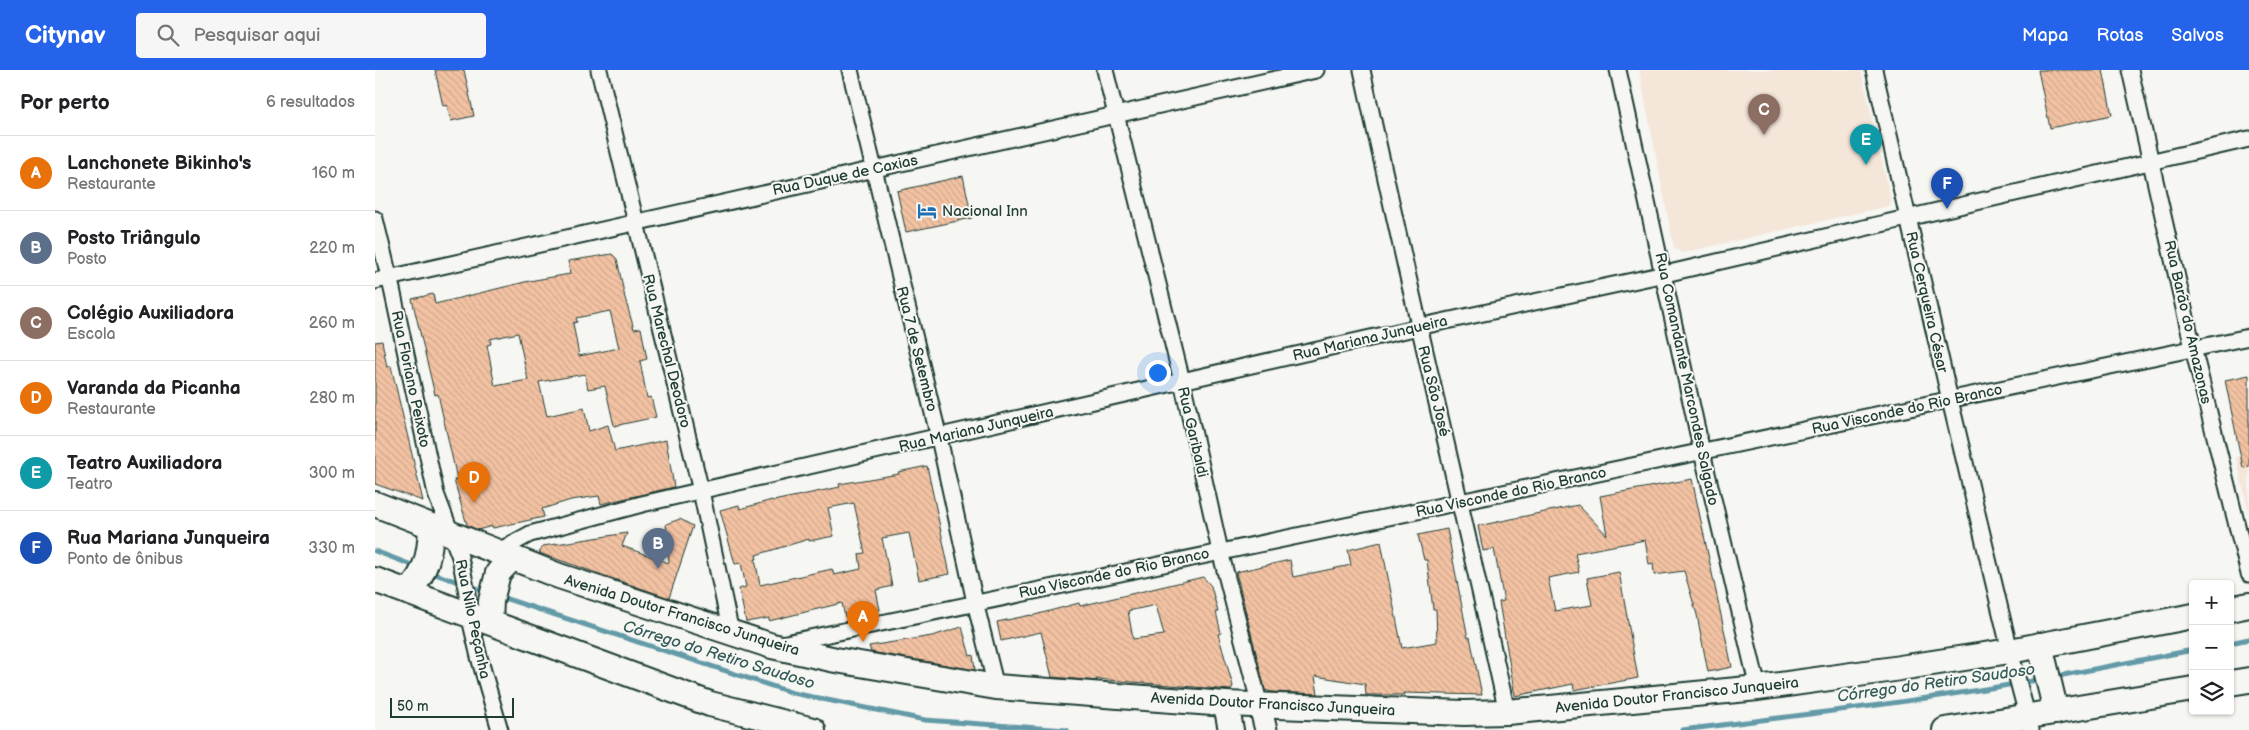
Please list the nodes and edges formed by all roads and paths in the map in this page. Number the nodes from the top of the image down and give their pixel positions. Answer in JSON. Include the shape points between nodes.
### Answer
{"nodes":[{"id":1,"x":599,"y":70,"type":"edge"},
{"id":2,"x":850,"y":70,"type":"edge"},
{"id":3,"x":1105,"y":70,"type":"edge"},
{"id":4,"x":1315,"y":70,"type":"edge"},
{"id":5,"x":1362,"y":70,"type":"edge"},
{"id":6,"x":1618,"y":70,"type":"edge"},
{"id":7,"x":1874,"y":70,"type":"edge"},
{"id":8,"x":2130,"y":70,"type":"edge"},
{"id":9,"x":1116,"y":115,"type":"junction"},
{"id":10,"x":2249,"y":139,"type":"edge"},
{"id":11,"x":2151,"y":161,"type":"junction"},
{"id":12,"x":873,"y":169,"type":"junction"},
{"id":13,"x":1908,"y":218,"type":"junction"},
{"id":14,"x":375,"y":219,"type":"edge"},
{"id":15,"x":635,"y":222,"type":"junction"},
{"id":16,"x":1665,"y":274,"type":"junction"},
{"id":17,"x":382,"y":279,"type":"edge"},
{"id":18,"x":1419,"y":327,"type":"junction"},
{"id":19,"x":2249,"y":337,"type":"edge"},
{"id":20,"x":2193,"y":348,"type":"junction"},
{"id":21,"x":1182,"y":381,"type":"junction"},
{"id":22,"x":1950,"y":400,"type":"junction"},
{"id":23,"x":939,"y":438,"type":"junction"},
{"id":24,"x":1702,"y":452,"type":"junction"},
{"id":25,"x":701,"y":491,"type":"junction"},
{"id":26,"x":1461,"y":502,"type":"junction"},
{"id":27,"x":375,"y":504,"type":"edge"},
{"id":28,"x":431,"y":538,"type":"junction"},
{"id":29,"x":456,"y":547,"type":"junction"},
{"id":30,"x":1220,"y":551,"type":"junction"},
{"id":31,"x":502,"y":561,"type":"junction"},
{"id":32,"x":2249,"y":574,"type":"edge"},
{"id":33,"x":375,"y":580,"type":"edge"},
{"id":34,"x":414,"y":586,"type":"junction"},
{"id":35,"x":975,"y":602,"type":"junction"},
{"id":36,"x":2249,"y":606,"type":"edge"},
{"id":37,"x":479,"y":607,"type":"junction"},
{"id":38,"x":2234,"y":608,"type":"edge"},
{"id":39,"x":2189,"y":617,"type":"edge"},
{"id":40,"x":731,"y":632,"type":"junction"},
{"id":41,"x":772,"y":646,"type":"junction"},
{"id":42,"x":2042,"y":651,"type":"junction"},
{"id":43,"x":2011,"y":658,"type":"junction"},
{"id":44,"x":2249,"y":680,"type":"edge"},
{"id":45,"x":2234,"y":682,"type":"edge"},
{"id":46,"x":996,"y":687,"type":"junction"},
{"id":47,"x":1758,"y":688,"type":"junction"},
{"id":48,"x":2189,"y":689,"type":"edge"},
{"id":49,"x":2055,"y":705,"type":"junction"},
{"id":50,"x":1507,"y":712,"type":"junction"},
{"id":51,"x":2027,"y":716,"type":"edge"},
{"id":52,"x":1229,"y":720,"type":"edge"},
{"id":53,"x":1264,"y":721,"type":"edge"},
{"id":54,"x":500,"y":730,"type":"edge"},
{"id":55,"x":813,"y":730,"type":"edge"},
{"id":56,"x":1945,"y":730,"type":"edge"}],
"edges":[{"from":1,"to":15,"type":"street","name":"Rua Marechal Deodoro"},
{"from":2,"to":12,"type":"street","name":"Rua 7 de Setembro"},
{"from":3,"to":9,"type":"street","name":"Rua Garibaldi"},
{"from":4,"to":9,"type":"street","name":"Rua Duque de Caxias"},
{"from":5,"to":18,"type":"street","name":"Rua São José"},
{"from":6,"to":16,"type":"street","name":"Rua Comandante Marcondes Salgado"},
{"from":7,"to":13,"type":"street","name":"Rua Cerqueira César"},
{"from":8,"to":11,"type":"street","name":"Rua Barão do Amazonas"},
{"from":9,"to":12,"type":"street","name":"Rua Duque de Caxias"},
{"from":9,"to":21,"type":"street","name":"Rua Garibaldi"},
{"from":10,"to":11,"type":"street","name":"Rua Mariana Junqueira"},
{"from":11,"to":13,"type":"street","name":"Rua Mariana Junqueira"},
{"from":11,"to":20,"type":"street","name":"Rua Barão do Amazonas"},
{"from":12,"to":15,"type":"street","name":"Rua Duque de Caxias"},
{"from":12,"to":23,"type":"street","name":"Rua 7 de Setembro"},
{"from":13,"to":16,"type":"street","name":"Rua Mariana Junqueira"},
{"from":13,"to":22,"type":"street","name":"Rua Cerqueira César"},
{"from":14,"to":17,"type":"street","name":"Rua Floriano Peixoto"},
{"from":15,"to":17,"type":"street","name":"Rua Duque de Caxias"},
{"from":15,"to":25,"type":"street","name":"Rua Marechal Deodoro"},
{"from":16,"to":18,"type":"street","name":"Rua Mariana Junqueira"},
{"from":16,"to":24,"type":"street","name":"Rua Comandante Marcondes Salgado"},
{"from":17,"to":29,"type":"street","name":"Rua Floriano Peixoto","via":[[436,494]]},
{"from":18,"to":21,"type":"street","name":"Rua Mariana Junqueira"},
{"from":18,"to":26,"type":"street","name":"Rua São José"},
{"from":19,"to":20,"type":"street","name":"Rua Visconde do Rio Branco"},
{"from":20,"to":22,"type":"street","name":"Rua Visconde do Rio Branco"},
{"from":20,"to":32,"type":"street","name":"Rua Barão do Amazonas"},
{"from":21,"to":23,"type":"street","name":"Rua Mariana Junqueira"},
{"from":21,"to":30,"type":"street","name":"Rua Garibaldi"},
{"from":22,"to":24,"type":"street","name":"Rua Visconde do Rio Branco"},
{"from":22,"to":43,"type":"street","name":"Rua Cerqueira César"},
{"from":23,"to":25,"type":"street","name":"Rua Mariana Junqueira"},
{"from":23,"to":35,"type":"street","name":"Rua 7 de Setembro"},
{"from":24,"to":26,"type":"street","name":"Rua Visconde do Rio Branco"},
{"from":24,"to":47,"type":"street","name":"Rua Comandante Marcondes Salgado"},
{"from":25,"to":31,"type":"street","name":"Rua Mariana Junqueira","via":[[530,534]]},
{"from":25,"to":40,"type":"street","name":"Rua Marechal Deodoro"},
{"from":26,"to":30,"type":"street","name":"Rua Visconde do Rio Branco"},
{"from":26,"to":50,"type":"street","name":"Rua São José"},
{"from":27,"to":28,"type":"main road","name":"Avenida Doutor Francisco Junqueira"},
{"from":28,"to":29,"type":"main road","name":"Avenida Doutor Francisco Junqueira"},
{"from":28,"to":34,"type":"main road"},
{"from":29,"to":31,"type":"main road","name":"Avenida Doutor Francisco Junqueira"},
{"from":29,"to":37,"type":"street","name":"Rua Nilo Peçanha"},
{"from":30,"to":35,"type":"street","name":"Rua Visconde do Rio Branco"},
{"from":30,"to":53,"type":"street","name":"Rua Garibaldi"},
{"from":31,"to":37,"type":"main road"},
{"from":31,"to":40,"type":"main road","name":"Avenida Doutor Francisco Junqueira","via":[[559,576]]},
{"from":33,"to":34,"type":"main road"},
{"from":34,"to":37,"type":"main road"},
{"from":35,"to":41,"type":"street","name":"Rua Visconde do Rio Branco"},
{"from":35,"to":46,"type":"street","name":"Rua 7 de Setembro"},
{"from":36,"to":38,"type":"main road"},
{"from":37,"to":54,"type":"street","name":"Rua Nilo Peçanha","via":[[479,657]]},
{"from":37,"to":55,"type":"main road","via":[[710,704]]},
{"from":39,"to":42,"type":"main road","name":"Avenida Doutor Francisco Junqueira"},
{"from":40,"to":41,"type":"main road","name":"Avenida Doutor Francisco Junqueira"},
{"from":41,"to":46,"type":"main road","name":"Avenida Doutor Francisco Junqueira"},
{"from":42,"to":43,"type":"main road","name":"Avenida Doutor Francisco Junqueira"},
{"from":42,"to":49,"type":"main road"},
{"from":43,"to":47,"type":"main road","name":"Avenida Doutor Francisco Junqueira"},
{"from":43,"to":51,"type":"street","name":"Rua Cerqueira César"},
{"from":44,"to":45,"type":"main road"},
{"from":46,"to":52,"type":"main road","name":"Avenida Doutor Francisco Junqueira"},
{"from":47,"to":50,"type":"main road","name":"Avenida Doutor Francisco Junqueira"},
{"from":48,"to":49,"type":"main road"},
{"from":49,"to":51,"type":"main road"},
{"from":50,"to":53,"type":"main road","name":"Avenida Doutor Francisco Junqueira"},
{"from":51,"to":56,"type":"main road"},
{"from":52,"to":53,"type":"main road","name":"Avenida Doutor Francisco Junqueira"}]}
